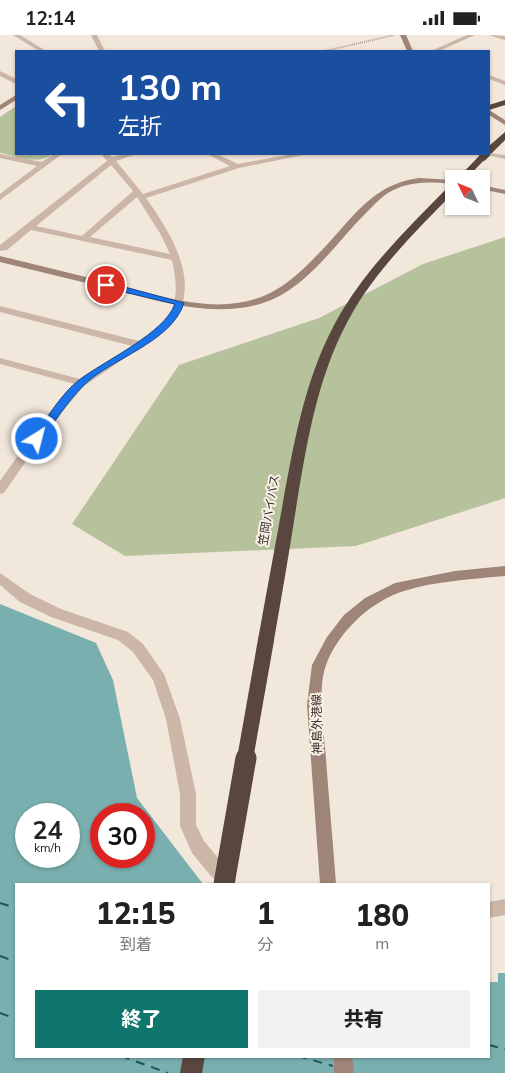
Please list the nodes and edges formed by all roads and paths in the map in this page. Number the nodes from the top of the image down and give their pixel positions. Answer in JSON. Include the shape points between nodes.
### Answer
{"nodes":[{"id":1,"x":16,"y":35,"type":"edge"},
{"id":2,"x":94,"y":35,"type":"edge"},
{"id":3,"x":394,"y":35,"type":"edge"},
{"id":4,"x":403,"y":35,"type":"edge"},
{"id":5,"x":472,"y":35,"type":"edge"},
{"id":6,"x":493,"y":35,"type":"edge"},
{"id":7,"x":505,"y":38,"type":"edge"},
{"id":8,"x":42,"y":50,"type":"edge"},
{"id":9,"x":102,"y":50,"type":"edge"},
{"id":10,"x":329,"y":50,"type":"edge"},
{"id":11,"x":410,"y":50,"type":"edge"},
{"id":12,"x":436,"y":50,"type":"edge"},
{"id":13,"x":0,"y":73,"type":"edge"},
{"id":14,"x":490,"y":77,"type":"edge"},
{"id":15,"x":9,"y":78,"type":"junction"},
{"id":16,"x":0,"y":81,"type":"edge"},
{"id":17,"x":15,"y":81,"type":"edge"},
{"id":18,"x":505,"y":83,"type":"edge"},
{"id":19,"x":15,"y":98,"type":"edge"},
{"id":20,"x":505,"y":102,"type":"edge"},
{"id":21,"x":0,"y":108,"type":"edge"},
{"id":22,"x":490,"y":110,"type":"edge"},
{"id":23,"x":490,"y":111,"type":"edge"},
{"id":24,"x":505,"y":123,"type":"edge"},
{"id":25,"x":505,"y":135,"type":"edge"},
{"id":26,"x":490,"y":150,"type":"edge"},
{"id":27,"x":57,"y":155,"type":"edge"},
{"id":28,"x":106,"y":155,"type":"edge"},
{"id":29,"x":130,"y":155,"type":"edge"},
{"id":30,"x":212,"y":155,"type":"edge"},
{"id":31,"x":298,"y":155,"type":"edge"},
{"id":32,"x":485,"y":155,"type":"edge"},
{"id":33,"x":490,"y":155,"type":"edge"},
{"id":34,"x":0,"y":156,"type":"edge"},
{"id":35,"x":505,"y":157,"type":"edge"},
{"id":36,"x":112,"y":161,"type":"junction"},
{"id":37,"x":44,"y":165,"type":"junction"},
{"id":38,"x":237,"y":166,"type":"junction"},
{"id":39,"x":469,"y":170,"type":"edge"},
{"id":40,"x":445,"y":185,"type":"edge"},
{"id":41,"x":490,"y":189,"type":"edge"},
{"id":42,"x":505,"y":192,"type":"edge"},
{"id":43,"x":445,"y":193,"type":"edge"},
{"id":44,"x":139,"y":194,"type":"junction"},
{"id":45,"x":0,"y":198,"type":"edge"},
{"id":46,"x":30,"y":227,"type":"junction"},
{"id":47,"x":84,"y":238,"type":"junction"},
{"id":48,"x":0,"y":247,"type":"edge"},
{"id":49,"x":176,"y":257,"type":"junction"},
{"id":50,"x":0,"y":259,"type":"edge"},
{"id":51,"x":180,"y":303,"type":"junction"},
{"id":52,"x":0,"y":309,"type":"edge"},
{"id":53,"x":138,"y":344,"type":"junction"},
{"id":54,"x":0,"y":361,"type":"edge"},
{"id":55,"x":81,"y":382,"type":"junction"},
{"id":56,"x":0,"y":490,"type":"edge"},
{"id":57,"x":505,"y":571,"type":"edge"},
{"id":58,"x":0,"y":578,"type":"edge"},
{"id":59,"x":224,"y":883,"type":"edge"},
{"id":60,"x":233,"y":883,"type":"edge"},
{"id":61,"x":328,"y":883,"type":"edge"},
{"id":62,"x":505,"y":907,"type":"edge"},
{"id":63,"x":490,"y":910,"type":"edge"},
{"id":64,"x":194,"y":1058,"type":"edge"},
{"id":65,"x":343,"y":1058,"type":"edge"},
{"id":66,"x":191,"y":1073,"type":"edge"},
{"id":67,"x":344,"y":1073,"type":"edge"}],
"edges":[{"from":1,"to":8,"type":"street"},
{"from":2,"to":9,"type":"street"},
{"from":3,"to":10,"type":"path"},
{"from":4,"to":11,"type":"street"},
{"from":5,"to":12,"type":"street"},
{"from":6,"to":7,"type":"street"},
{"from":13,"to":15,"type":"street"},
{"from":14,"to":18,"type":"street"},
{"from":15,"to":16,"type":"street"},
{"from":15,"to":17,"type":"street"},
{"from":19,"to":21,"type":"street"},
{"from":20,"to":22,"type":"highway"},
{"from":23,"to":24,"type":"street"},
{"from":25,"to":26,"type":"highway"},
{"from":27,"to":37,"type":"street"},
{"from":28,"to":36,"type":"street"},
{"from":29,"to":36,"type":"street"},
{"from":30,"to":38,"type":"street"},
{"from":31,"to":38,"type":"street"},
{"from":32,"to":39,"type":"highway"},
{"from":33,"to":35,"type":"lane"},
{"from":34,"to":37,"type":"street"},
{"from":36,"to":44,"type":"street"},
{"from":36,"to":46,"type":"street"},
{"from":37,"to":45,"type":"street"},
{"from":38,"to":44,"type":"street","via":[[191,182]]},
{"from":40,"to":51,"type":"street","via":[[418,181],[388,190],[368,206],[300,277],[269,297],[230,306]]},
{"from":41,"to":42,"type":"street"},
{"from":43,"to":59,"type":"highway","name":"笠岡バイパス","bridge":true,"via":[[388,254],[368,281],[347,312],[316,381],[304,423]]},
{"from":44,"to":47,"type":"street"},
{"from":44,"to":49,"type":"street","via":[[155,216]]},
{"from":46,"to":47,"type":"street"},
{"from":46,"to":48,"type":"street","via":[[4,249]]},
{"from":47,"to":49,"type":"street"},
{"from":49,"to":51,"type":"street"},
{"from":50,"to":51,"type":"street"},
{"from":51,"to":53,"type":"street","via":[[169,322]]},
{"from":52,"to":53,"type":"street"},
{"from":53,"to":55,"type":"street"},
{"from":54,"to":55,"type":"street"},
{"from":55,"to":56,"type":"street"},
{"from":57,"to":61,"type":"street","name":"神島外港線","via":[[455,576],[400,587],[370,602],[349,619],[332,641],[320,665],[314,705]]},
{"from":58,"to":60,"type":"street","via":[[25,598],[56,613],[123,636],[138,648],[159,678],[173,719],[188,794],[188,825],[198,847]]},
{"from":62,"to":63,"type":"street"},
{"from":64,"to":66,"type":"highway"},
{"from":65,"to":67,"type":"street"}]}
